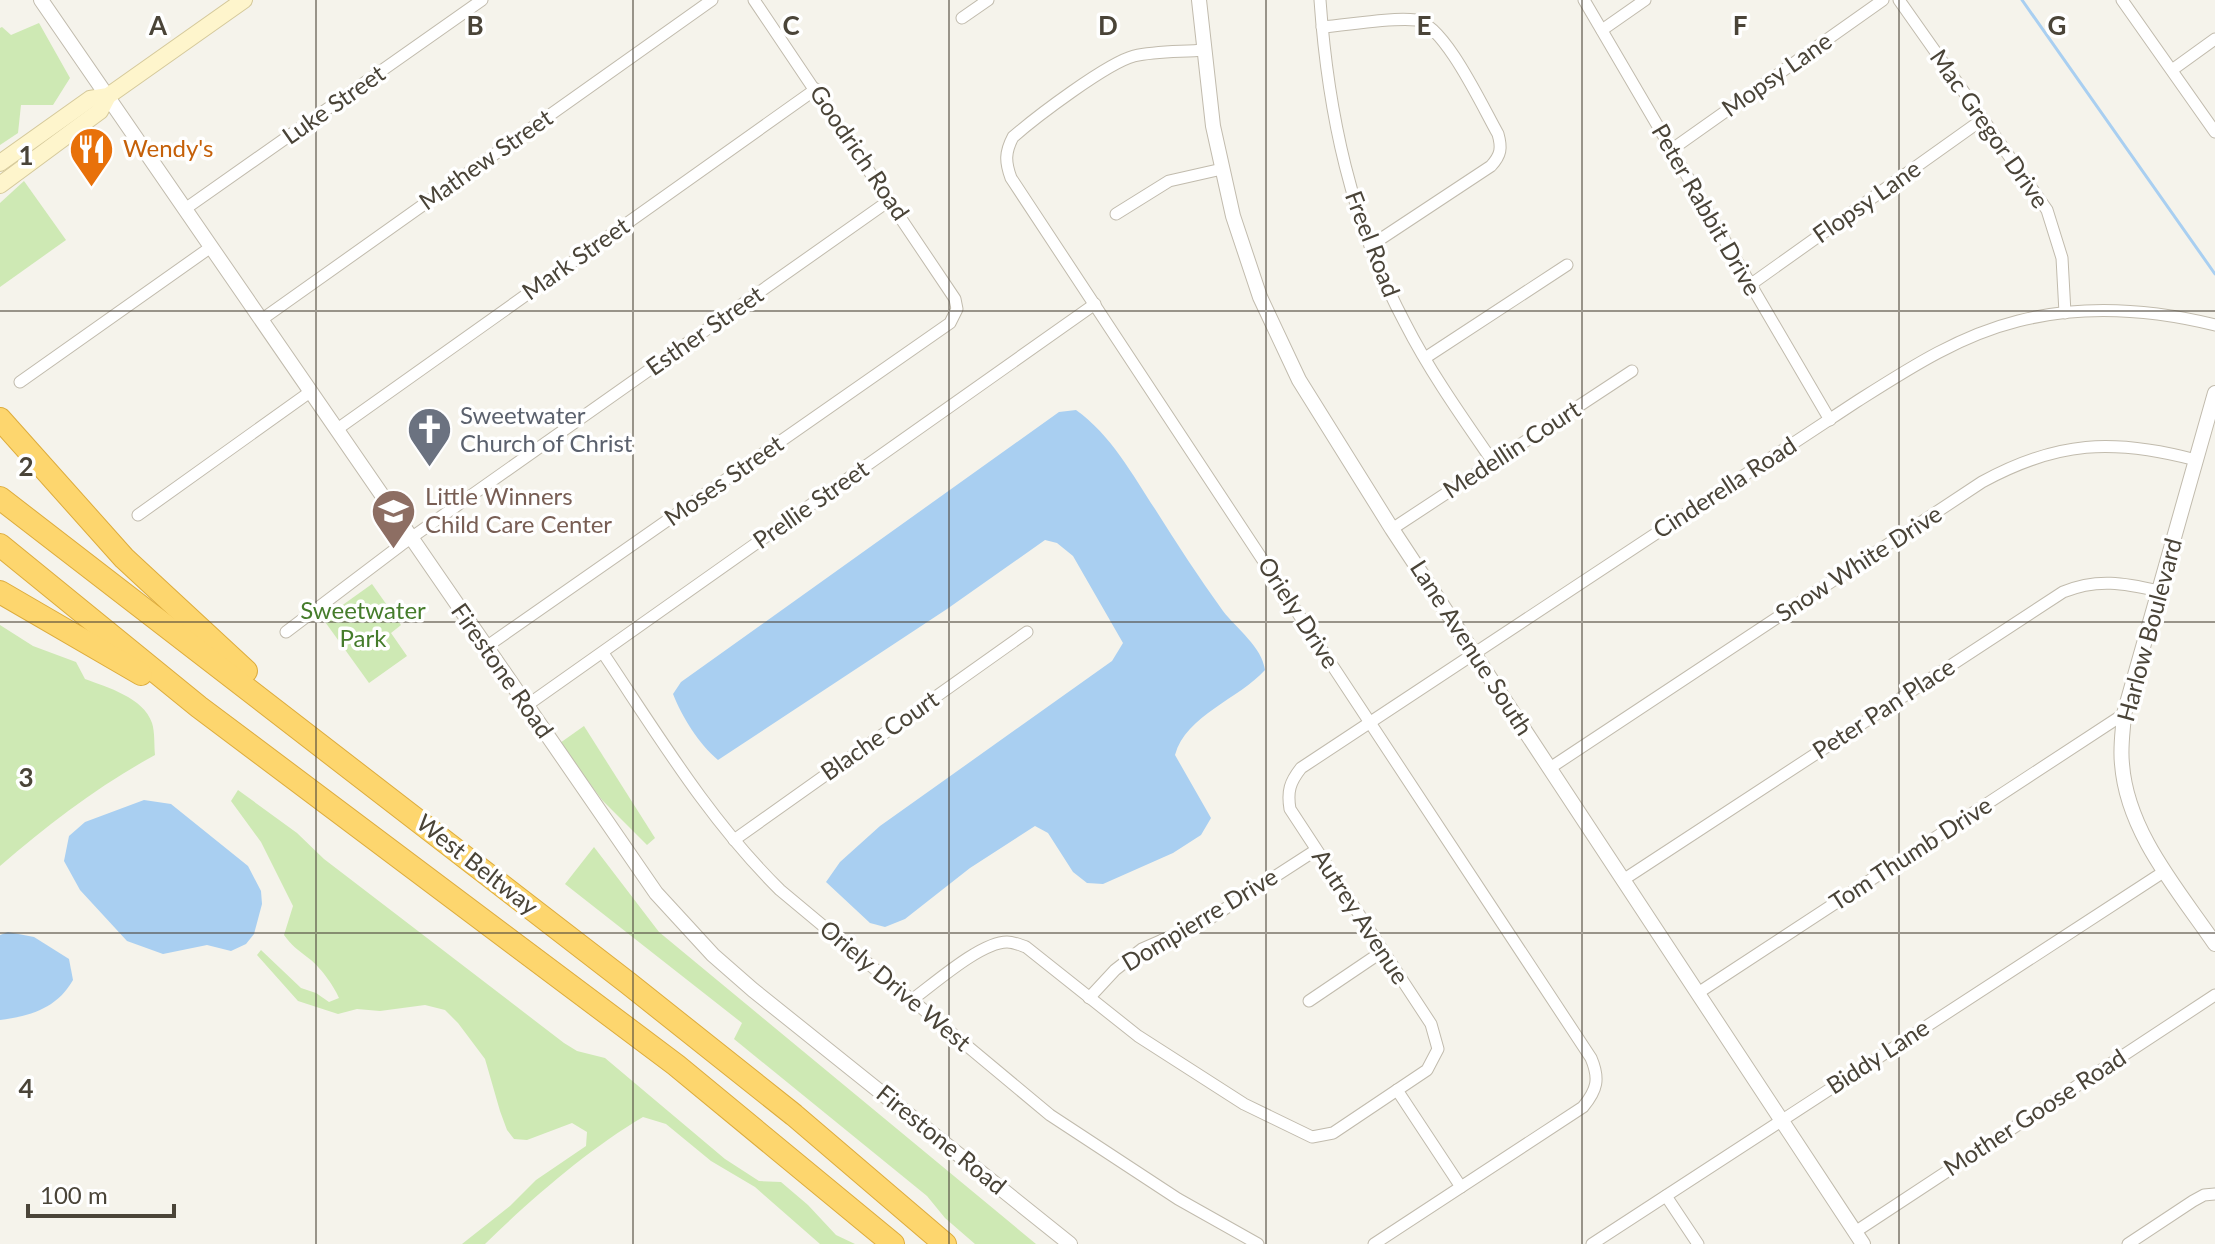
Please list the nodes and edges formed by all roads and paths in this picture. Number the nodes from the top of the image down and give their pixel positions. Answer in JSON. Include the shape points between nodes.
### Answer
{"nodes":[{"id":1,"x":41,"y":0,"type":"edge"},
{"id":2,"x":244,"y":0,"type":"edge"},
{"id":3,"x":482,"y":0,"type":"edge"},
{"id":4,"x":712,"y":0,"type":"edge"},
{"id":5,"x":754,"y":0,"type":"edge"},
{"id":6,"x":988,"y":0,"type":"edge"},
{"id":7,"x":1199,"y":0,"type":"edge"},
{"id":8,"x":1320,"y":0,"type":"edge"},
{"id":9,"x":1584,"y":0,"type":"edge"},
{"id":10,"x":1645,"y":0,"type":"edge"},
{"id":11,"x":1883,"y":0,"type":"edge"},
{"id":12,"x":1899,"y":0,"type":"edge"},
{"id":13,"x":2122,"y":0,"type":"edge"},
{"id":14,"x":962,"y":18,"type":"dead end"},
{"id":15,"x":1322,"y":27,"type":"junction"},
{"id":16,"x":1602,"y":30,"type":"junction"},
{"id":17,"x":2215,"y":39,"type":"edge"},
{"id":18,"x":1204,"y":50,"type":"junction"},
{"id":19,"x":2172,"y":70,"type":"junction"},
{"id":20,"x":816,"y":89,"type":"junction"},
{"id":21,"x":108,"y":96,"type":"junction"},
{"id":22,"x":1983,"y":119,"type":"junction"},
{"id":23,"x":2215,"y":132,"type":"edge"},
{"id":24,"x":1671,"y":150,"type":"junction"},
{"id":25,"x":0,"y":163,"type":"edge"},
{"id":26,"x":1222,"y":169,"type":"junction"},
{"id":27,"x":0,"y":185,"type":"edge"},
{"id":28,"x":890,"y":200,"type":"junction"},
{"id":29,"x":185,"y":209,"type":"junction"},
{"id":30,"x":1116,"y":214,"type":"dead end"},
{"id":31,"x":1370,"y":246,"type":"junction"},
{"id":32,"x":211,"y":247,"type":"junction"},
{"id":33,"x":1567,"y":265,"type":"dead end"},
{"id":34,"x":1750,"y":285,"type":"junction"},
{"id":35,"x":1095,"y":304,"type":"junction"},
{"id":36,"x":957,"y":309,"type":"joint"},
{"id":37,"x":2065,"y":313,"type":"junction"},
{"id":38,"x":261,"y":320,"type":"junction"},
{"id":39,"x":2215,"y":325,"type":"edge"},
{"id":40,"x":1425,"y":358,"type":"junction"},
{"id":41,"x":1632,"y":371,"type":"dead end"},
{"id":42,"x":20,"y":382,"type":"dead end"},
{"id":43,"x":310,"y":392,"type":"junction"},
{"id":44,"x":2215,"y":393,"type":"edge"},
{"id":45,"x":0,"y":419,"type":"edge"},
{"id":46,"x":1830,"y":420,"type":"junction"},
{"id":47,"x":336,"y":430,"type":"junction"},
{"id":48,"x":2196,"y":460,"type":"junction"},
{"id":49,"x":1493,"y":462,"type":"junction"},
{"id":50,"x":0,"y":498,"type":"edge"},
{"id":51,"x":138,"y":515,"type":"dead end"},
{"id":52,"x":1392,"y":529,"type":"junction"},
{"id":53,"x":411,"y":538,"type":"junction"},
{"id":54,"x":0,"y":545,"type":"edge"},
{"id":55,"x":2159,"y":591,"type":"junction"},
{"id":56,"x":0,"y":592,"type":"edge"},
{"id":57,"x":286,"y":632,"type":"dead end"},
{"id":58,"x":1027,"y":632,"type":"dead end"},
{"id":59,"x":486,"y":647,"type":"junction"},
{"id":60,"x":603,"y":653,"type":"junction"},
{"id":61,"x":1475,"y":653,"type":"junction"},
{"id":62,"x":526,"y":706,"type":"junction"},
{"id":63,"x":199,"y":707,"type":"junction"},
{"id":64,"x":279,"y":711,"type":"junction"},
{"id":65,"x":2124,"y":714,"type":"junction"},
{"id":66,"x":1370,"y":723,"type":"junction"},
{"id":67,"x":1550,"y":768,"type":"junction"},
{"id":68,"x":1287,"y":794,"type":"joint"},
{"id":69,"x":734,"y":840,"type":"junction"},
{"id":70,"x":1316,"y":850,"type":"junction"},
{"id":71,"x":2165,"y":871,"type":"junction"},
{"id":72,"x":1623,"y":880,"type":"junction"},
{"id":73,"x":2215,"y":944,"type":"edge"},
{"id":74,"x":1383,"y":951,"type":"junction"},
{"id":75,"x":1698,"y":993,"type":"junction"},
{"id":76,"x":2215,"y":995,"type":"edge"},
{"id":77,"x":1089,"y":998,"type":"junction"},
{"id":78,"x":913,"y":999,"type":"junction"},
{"id":79,"x":1309,"y":1001,"type":"dead end"},
{"id":80,"x":1397,"y":1090,"type":"junction"},
{"id":81,"x":1781,"y":1120,"type":"junction"},
{"id":82,"x":1461,"y":1187,"type":"junction"},
{"id":83,"x":2215,"y":1194,"type":"edge"},
{"id":84,"x":1666,"y":1196,"type":"junction"},
{"id":85,"x":1859,"y":1238,"type":"edge"},
{"id":86,"x":893,"y":1244,"type":"edge"},
{"id":87,"x":945,"y":1244,"type":"edge"},
{"id":88,"x":1070,"y":1244,"type":"edge"},
{"id":89,"x":1258,"y":1244,"type":"edge"},
{"id":90,"x":1374,"y":1244,"type":"edge"},
{"id":91,"x":1592,"y":1244,"type":"edge"},
{"id":92,"x":1698,"y":1244,"type":"edge"},
{"id":93,"x":2128,"y":1244,"type":"edge"}],
"edges":[{"from":1,"to":21,"type":"street","name":"Firestone Road"},
{"from":2,"to":21,"type":"main road"},
{"from":3,"to":29,"type":"street","name":"Luke Street"},
{"from":4,"to":38,"type":"street","name":"Mathew Street"},
{"from":5,"to":20,"type":"street","name":"Goodrich Road"},
{"from":6,"to":14,"type":"street"},
{"from":7,"to":18,"type":"street","name":"Lane Avenue South"},
{"from":8,"to":15,"type":"street","name":"Freel Road"},
{"from":9,"to":16,"type":"street","name":"Peter Rabbit Drive"},
{"from":10,"to":16,"type":"street"},
{"from":11,"to":24,"type":"street","name":"Mopsy Lane"},
{"from":12,"to":22,"type":"street","name":"Mac Gregor Drive"},
{"from":13,"to":19,"type":"street"},
{"from":15,"to":31,"type":"street","name":"Freel Road","via":[[1338,140]]},
{"from":15,"to":31,"type":"street","via":[[1404,20],[1427,24],[1443,38],[1498,134],[1501,152],[1491,166]]},
{"from":16,"to":24,"type":"street","name":"Peter Rabbit Drive"},
{"from":17,"to":19,"type":"street"},
{"from":18,"to":26,"type":"street","name":"Lane Avenue South"},
{"from":18,"to":35,"type":"street","name":"Oriely Drive","via":[[1121,61],[1022,130],[1009,145],[1006,165],[1011,178]]},
{"from":19,"to":23,"type":"street"},
{"from":20,"to":28,"type":"street","name":"Goodrich Road"},
{"from":20,"to":47,"type":"street","name":"Mark Street"},
{"from":21,"to":25,"type":"main road","via":[[90,99]]},
{"from":21,"to":27,"type":"main road","via":[[100,111]]},
{"from":21,"to":29,"type":"street","name":"Firestone Road"},
{"from":22,"to":34,"type":"street","name":"Flopsy Lane"},
{"from":22,"to":37,"type":"street","name":"Mac Gregor Drive","via":[[2051,218],[2062,258]]},
{"from":24,"to":34,"type":"street","name":"Peter Rabbit Drive"},
{"from":26,"to":30,"type":"street","via":[[1169,181]]},
{"from":26,"to":52,"type":"street","name":"Lane Avenue South","via":[[1246,259],[1279,340],[1323,422]]},
{"from":28,"to":36,"type":"street","name":"Goodrich Road"},
{"from":28,"to":53,"type":"street","name":"Esther Street"},
{"from":29,"to":32,"type":"street","name":"Firestone Road"},
{"from":31,"to":40,"type":"street","name":"Freel Road"},
{"from":32,"to":38,"type":"street","name":"Firestone Road"},
{"from":32,"to":42,"type":"street"},
{"from":33,"to":40,"type":"street"},
{"from":34,"to":46,"type":"street","name":"Peter Rabbit Drive"},
{"from":35,"to":60,"type":"street","name":"Prellie Street"},
{"from":35,"to":66,"type":"street","name":"Oriely Drive"},
{"from":36,"to":59,"type":"street","name":"Moses Street","via":[[950,323]]},
{"from":37,"to":39,"type":"street","name":"Cinderella Road","via":[[2145,311]]},
{"from":37,"to":46,"type":"street","name":"Cinderella Road","via":[[2017,321],[1971,337],[1911,367]]},
{"from":38,"to":43,"type":"street","name":"Firestone Road"},
{"from":40,"to":49,"type":"street","name":"Freel Road"},
{"from":41,"to":49,"type":"street","name":"Medellin Court"},
{"from":43,"to":47,"type":"street","name":"Firestone Road"},
{"from":43,"to":51,"type":"street"},
{"from":44,"to":48,"type":"street","name":"Harlow Boulevard"},
{"from":45,"to":64,"type":"highway","via":[[124,558],[270,692]]},
{"from":46,"to":61,"type":"street","name":"Cinderella Road"},
{"from":47,"to":53,"type":"street","name":"Firestone Road"},
{"from":48,"to":55,"type":"street","name":"Harlow Boulevard"},
{"from":48,"to":67,"type":"street","name":"Snow White Drive","via":[[2125,446],[2095,446],[2042,455],[2002,471]]},
{"from":49,"to":52,"type":"street","name":"Medellin Court"},
{"from":50,"to":64,"type":"highway","name":"West Beltway"},
{"from":52,"to":61,"type":"street","name":"Lane Avenue South"},
{"from":53,"to":57,"type":"street","name":"Esther Street"},
{"from":53,"to":59,"type":"street","name":"Firestone Road"},
{"from":54,"to":63,"type":"highway","name":"West Beltway"},
{"from":55,"to":65,"type":"street","name":"Harlow Boulevard"},
{"from":55,"to":72,"type":"street","name":"Peter Pan Place","via":[[2105,581],[2063,592]]},
{"from":56,"to":63,"type":"highway"},
{"from":58,"to":69,"type":"street","name":"Blache Court"},
{"from":59,"to":62,"type":"street","name":"Firestone Road"},
{"from":60,"to":62,"type":"street","name":"Prellie Street"},
{"from":60,"to":69,"type":"street","name":"Oriely Drive West"},
{"from":61,"to":66,"type":"street","name":"Cinderella Road"},
{"from":61,"to":67,"type":"street","name":"Lane Avenue South"},
{"from":62,"to":88,"type":"street","name":"Firestone Road","via":[[656,893],[713,955]]},
{"from":63,"to":86,"type":"highway","name":"West Beltway","via":[[676,1065]]},
{"from":64,"to":87,"type":"highway","name":"West Beltway","via":[[782,1105]]},
{"from":65,"to":71,"type":"street","name":"Harlow Boulevard","via":[[2126,789],[2144,838]]},
{"from":65,"to":75,"type":"street","name":"Tom Thumb Drive"},
{"from":66,"to":68,"type":"street","name":"Cinderella Road","via":[[1301,768]]},
{"from":66,"to":82,"type":"street","name":"Oriely Drive","via":[[1591,1058],[1597,1080],[1583,1107]]},
{"from":67,"to":72,"type":"street","name":"Lane Avenue South"},
{"from":68,"to":70,"type":"street","name":"Autrey Avenue","via":[[1290,809]]},
{"from":69,"to":78,"type":"street","name":"Oriely Drive West","via":[[780,890]]},
{"from":70,"to":74,"type":"street","name":"Autrey Avenue"},
{"from":70,"to":77,"type":"street","name":"Dompierre Drive","via":[[1206,921],[1142,949]]},
{"from":71,"to":73,"type":"street","name":"Harlow Boulevard"},
{"from":71,"to":81,"type":"street","name":"Biddy Lane"},
{"from":72,"to":75,"type":"street","name":"Lane Avenue South"},
{"from":74,"to":79,"type":"street"},
{"from":74,"to":80,"type":"street","name":"Autrey Avenue","via":[[1431,1024],[1438,1049],[1427,1070]]},
{"from":75,"to":81,"type":"street","name":"Lane Avenue South"},
{"from":76,"to":85,"type":"street","name":"Mother Goose Road"},
{"from":77,"to":78,"type":"street","via":[[1026,947],[1006,942],[985,948]]},
{"from":77,"to":80,"type":"street","via":[[1244,1104],[1312,1137],[1333,1133]]},
{"from":78,"to":89,"type":"street","name":"Oriely Drive West","via":[[1086,1141]]},
{"from":80,"to":82,"type":"street"},
{"from":81,"to":84,"type":"street","name":"Biddy Lane"},
{"from":81,"to":85,"type":"street","name":"Lane Avenue South"},
{"from":82,"to":90,"type":"street"},
{"from":83,"to":93,"type":"street","via":[[2193,1201]]},
{"from":84,"to":91,"type":"street","name":"Biddy Lane"},
{"from":84,"to":92,"type":"street"}]}
